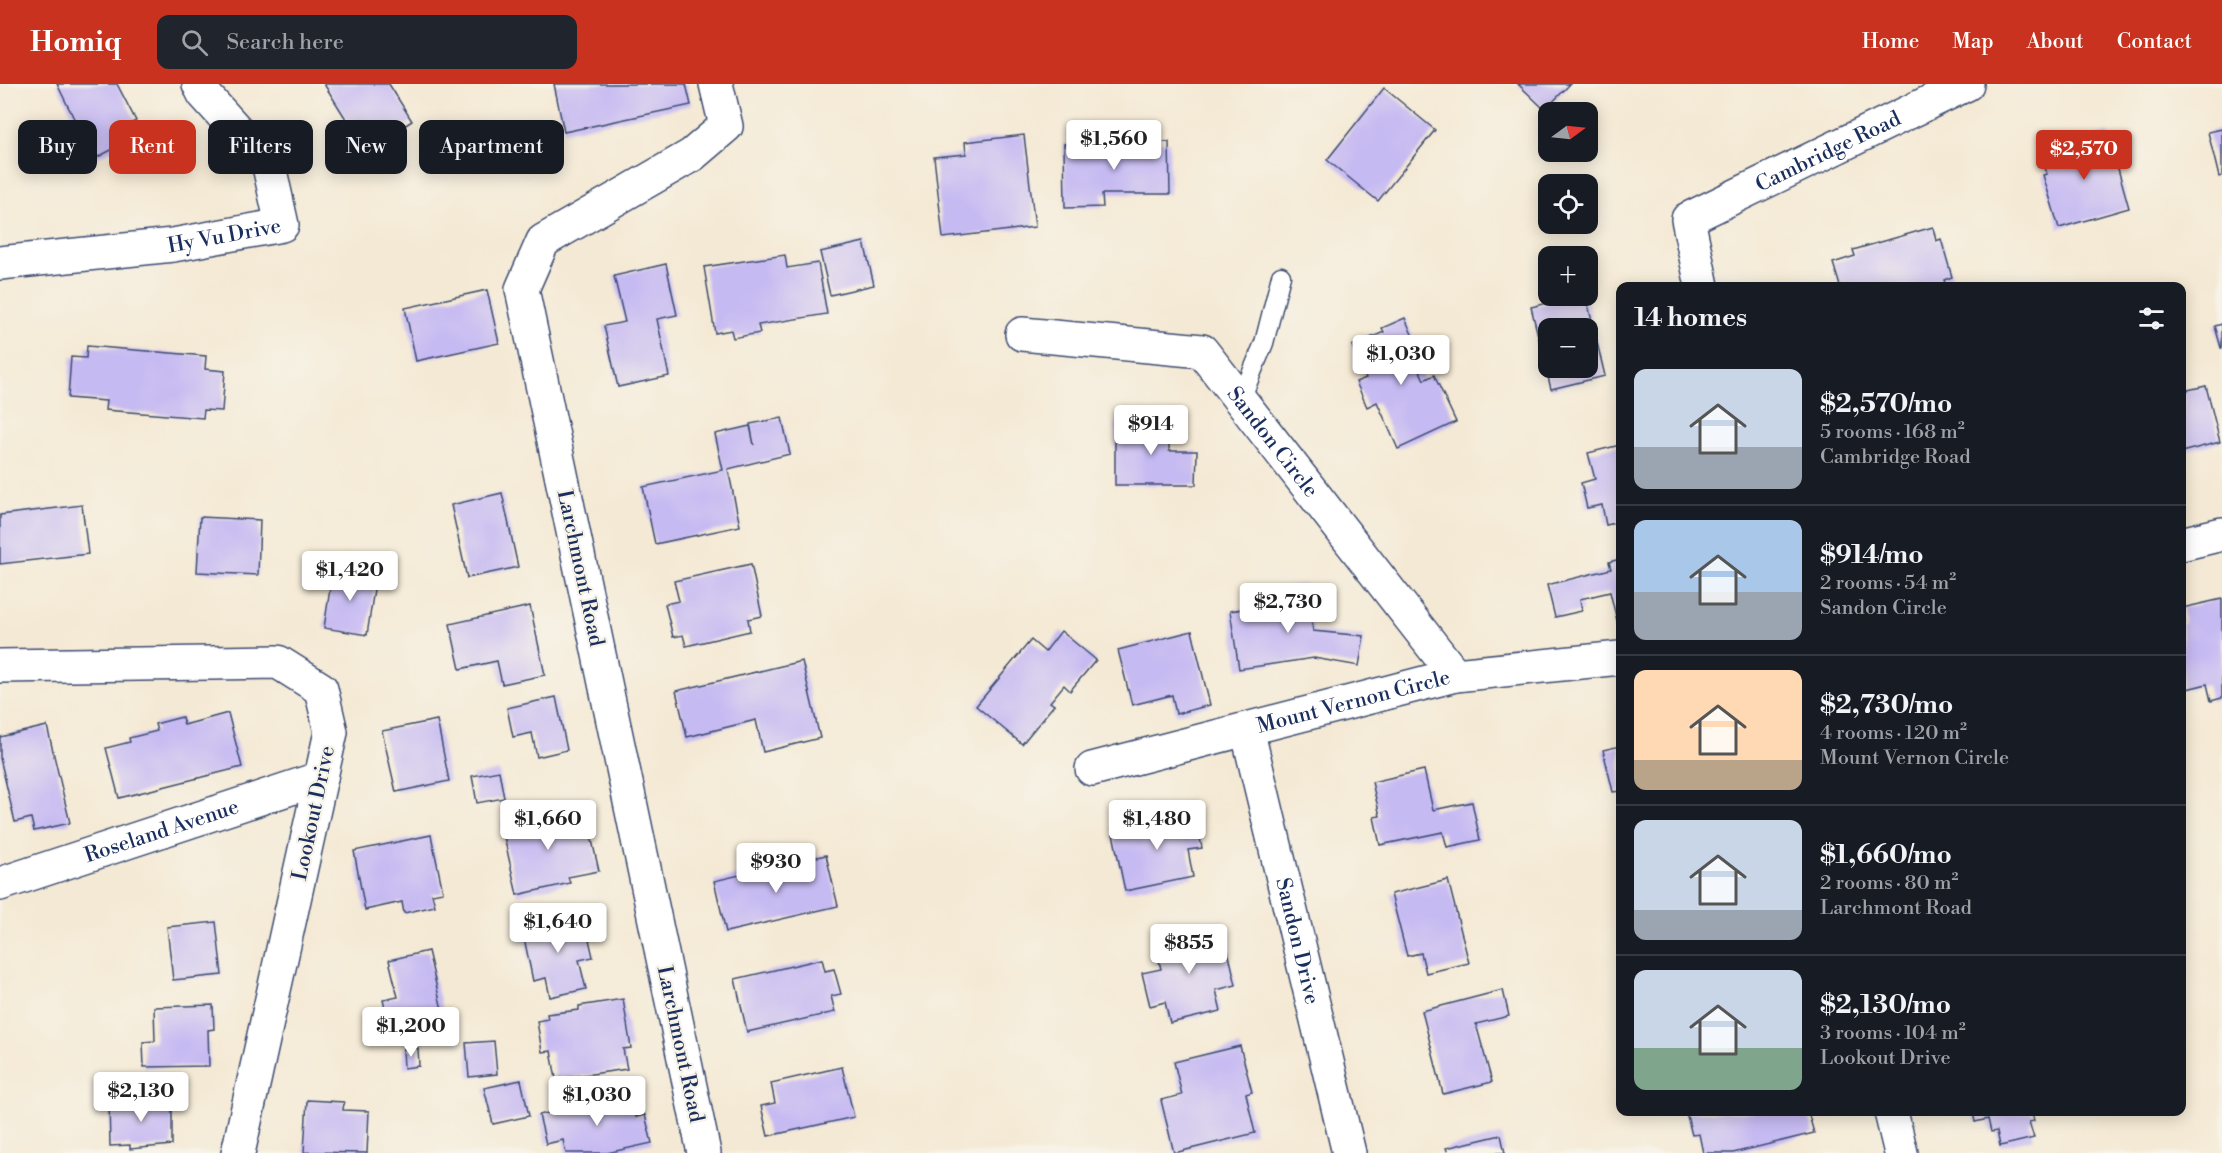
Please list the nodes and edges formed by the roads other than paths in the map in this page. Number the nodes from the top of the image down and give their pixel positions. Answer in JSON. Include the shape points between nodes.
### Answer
{"nodes":[{"id":1,"x":199,"y":84,"type":"edge"},
{"id":2,"x":716,"y":84,"type":"edge"},
{"id":3,"x":1967,"y":84,"type":"edge"},
{"id":4,"x":0,"y":263,"type":"edge"},
{"id":5,"x":1281,"y":276,"type":"dead end"},
{"id":6,"x":1700,"y":282,"type":"edge"},
{"id":7,"x":1022,"y":334,"type":"dead end"},
{"id":8,"x":1241,"y":399,"type":"junction"},
{"id":9,"x":2222,"y":534,"type":"edge"},
{"id":10,"x":2186,"y":543,"type":"edge"},
{"id":11,"x":1616,"y":658,"type":"edge"},
{"id":12,"x":0,"y":666,"type":"edge"},
{"id":13,"x":1455,"y":675,"type":"junction"},
{"id":14,"x":1247,"y":729,"type":"junction"},
{"id":15,"x":1092,"y":769,"type":"dead end"},
{"id":16,"x":321,"y":778,"type":"junction"},
{"id":17,"x":0,"y":884,"type":"edge"},
{"id":18,"x":1892,"y":1116,"type":"edge"},
{"id":19,"x":238,"y":1153,"type":"edge"},
{"id":20,"x":704,"y":1153,"type":"edge"},
{"id":21,"x":1349,"y":1153,"type":"edge"},
{"id":22,"x":1901,"y":1153,"type":"edge"}],
"edges":[{"from":1,"to":4,"type":"street","name":"Hy Vu Drive","via":[[269,166],[282,225],[173,245]]},
{"from":2,"to":20,"type":"street","name":"Larchmont Road","via":[[726,126],[692,154],[543,241],[522,289]]},
{"from":3,"to":6,"type":"street","name":"Cambridge Road","via":[[1688,219]]},
{"from":5,"to":8,"type":"lane","via":[[1264,343]]},
{"from":7,"to":8,"type":"street","name":"Sandon Circle","via":[[1202,351]]},
{"from":8,"to":13,"type":"street","name":"Sandon Circle"},
{"from":9,"to":10,"type":"street"},
{"from":11,"to":13,"type":"street","name":"Mount Vernon Circle"},
{"from":12,"to":16,"type":"street","name":"Lookout Drive","via":[[278,662],[321,689],[331,732]]},
{"from":13,"to":14,"type":"street","name":"Mount Vernon Circle"},
{"from":14,"to":15,"type":"street","name":"Mount Vernon Circle"},
{"from":14,"to":21,"type":"street","name":"Sandon Drive"},
{"from":16,"to":17,"type":"street","name":"Roseland Avenue"},
{"from":16,"to":19,"type":"street","name":"Lookout Drive"},
{"from":18,"to":22,"type":"street"}]}
